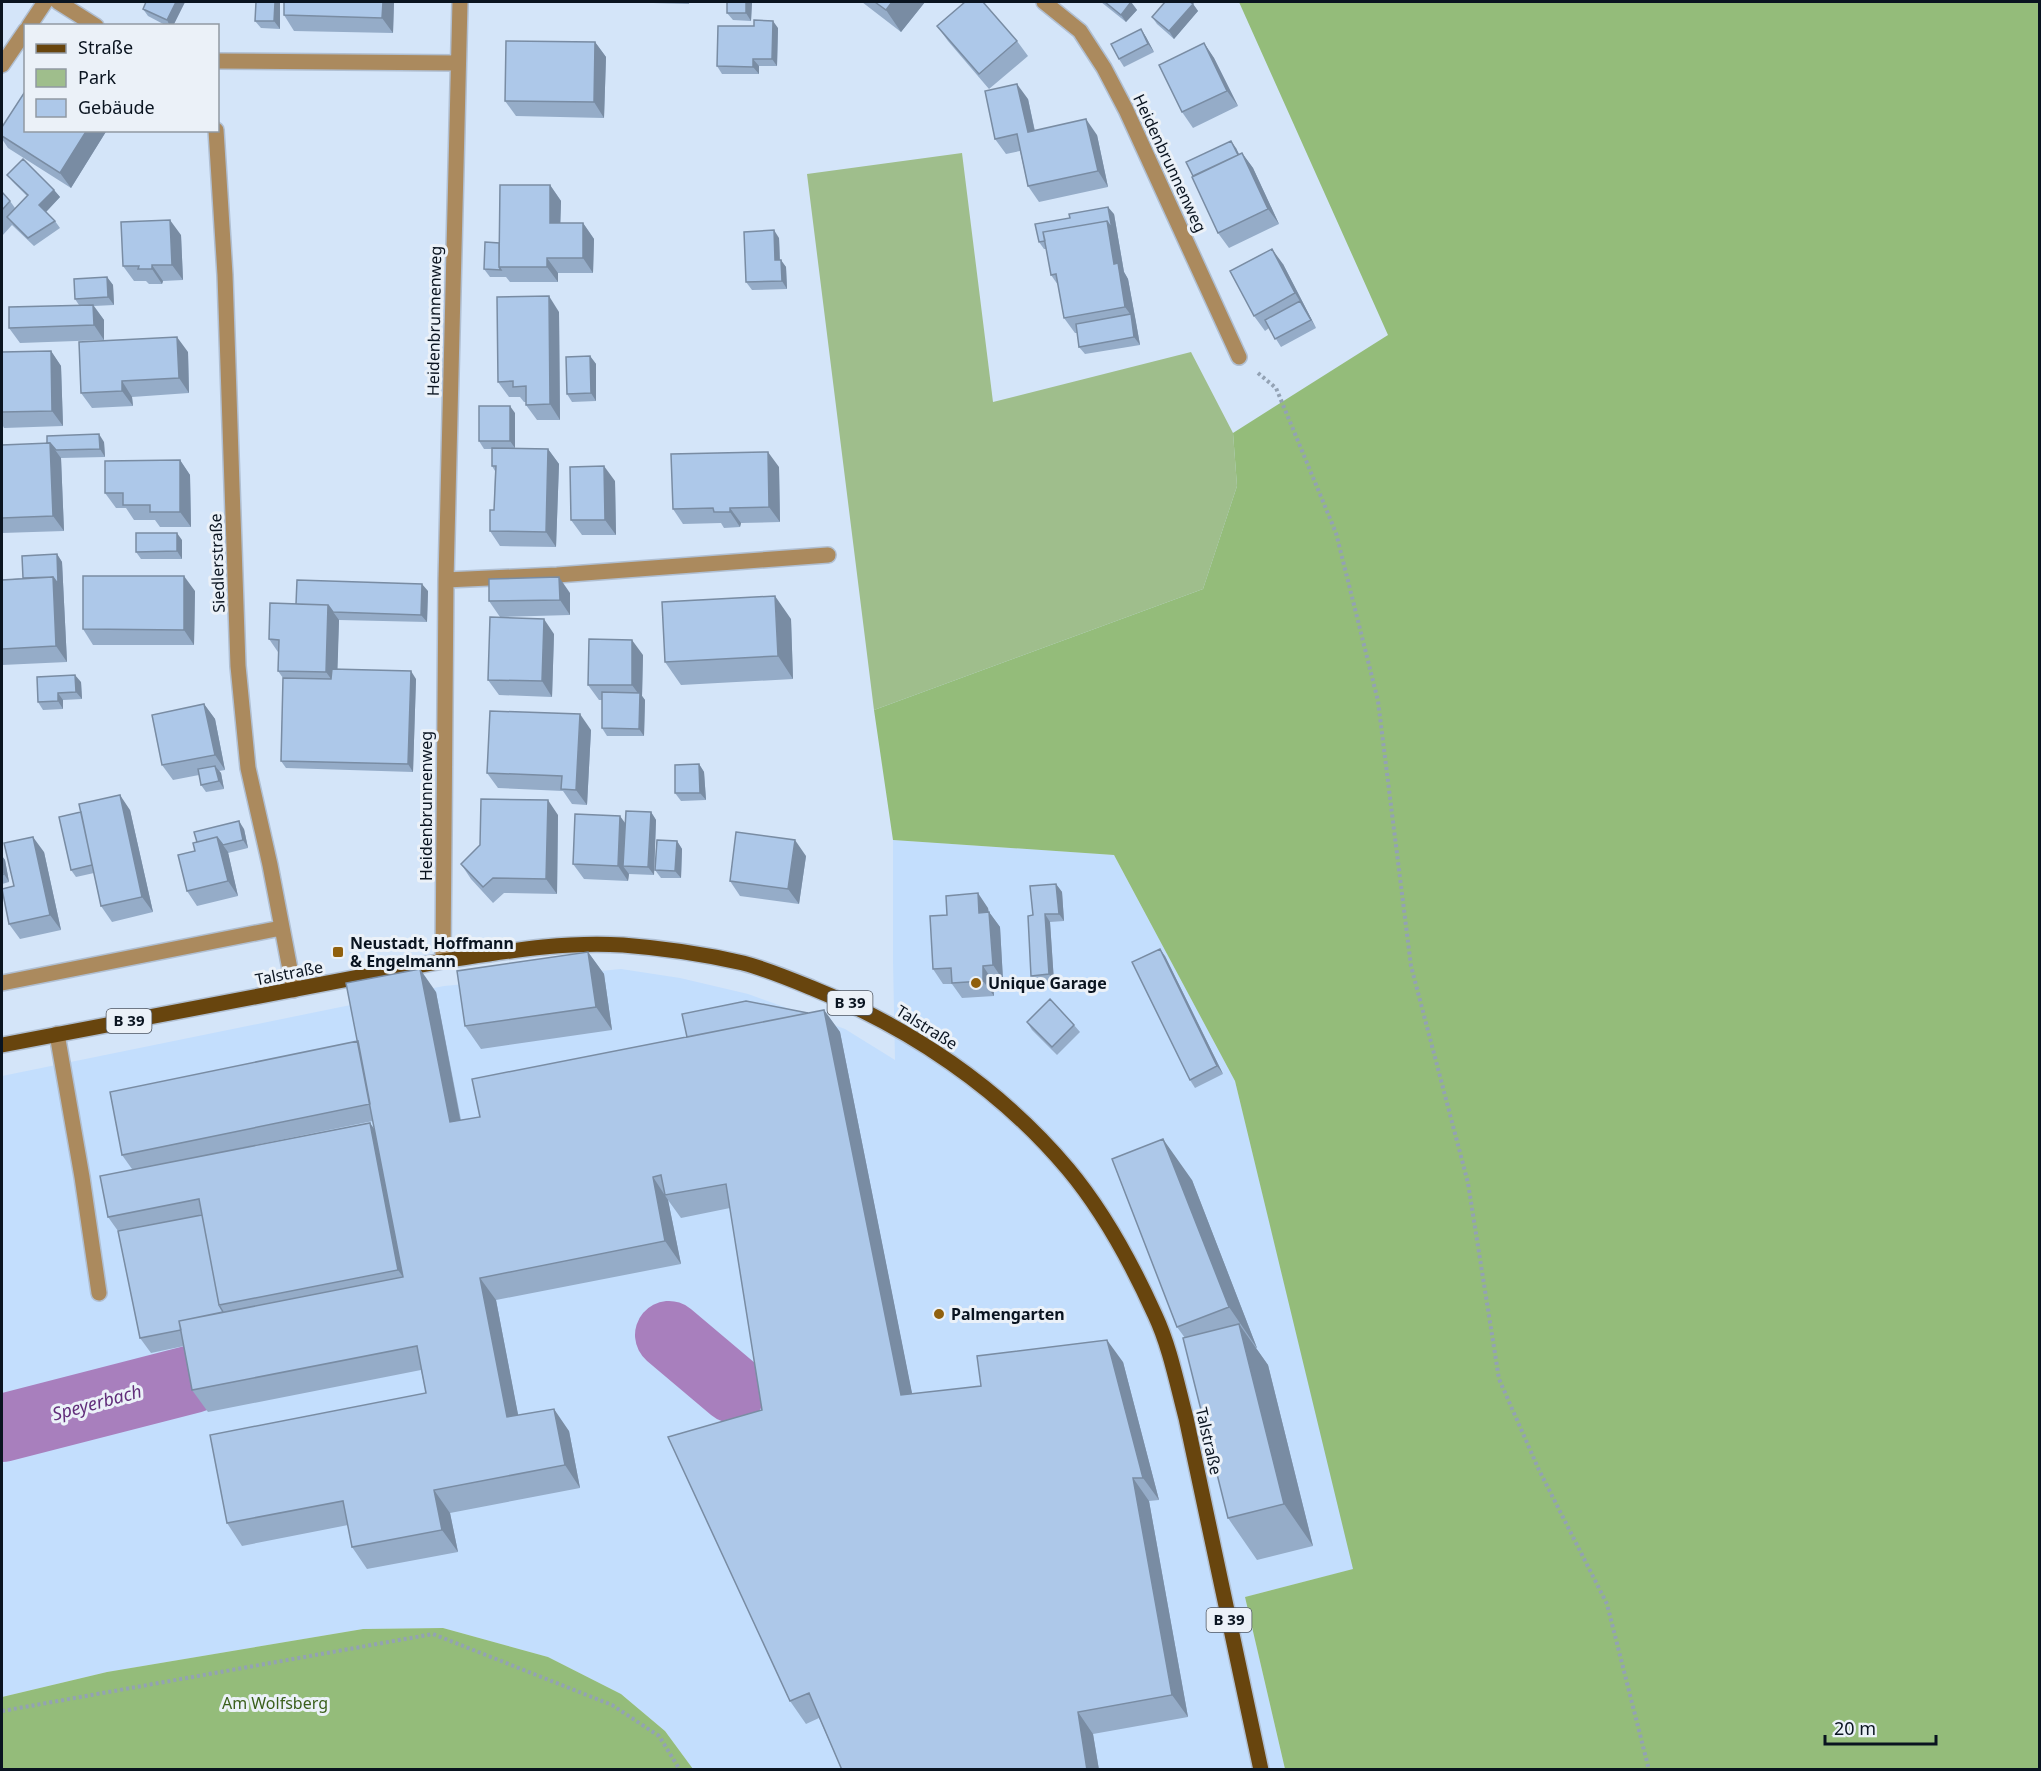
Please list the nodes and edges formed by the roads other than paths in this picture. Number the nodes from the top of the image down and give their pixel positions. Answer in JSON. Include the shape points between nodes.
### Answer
{"nodes":[{"id":1,"x":45,"y":2,"type":"edge"},
{"id":2,"x":58,"y":2,"type":"edge"},
{"id":3,"x":460,"y":2,"type":"edge"},
{"id":4,"x":1044,"y":2,"type":"edge"},
{"id":5,"x":29,"y":24,"type":"edge"},
{"id":6,"x":93,"y":24,"type":"edge"},
{"id":7,"x":24,"y":33,"type":"edge"},
{"id":8,"x":219,"y":61,"type":"edge"},
{"id":9,"x":458,"y":63,"type":"junction"},
{"id":10,"x":2,"y":65,"type":"edge"},
{"id":11,"x":216,"y":132,"type":"edge"},
{"id":12,"x":1239,"y":357,"type":"road end"},
{"id":13,"x":828,"y":555,"type":"dead end"},
{"id":14,"x":446,"y":580,"type":"junction"},
{"id":15,"x":281,"y":928,"type":"junction"},
{"id":16,"x":443,"y":961,"type":"junction"},
{"id":17,"x":2,"y":983,"type":"edge"},
{"id":18,"x":294,"y":990,"type":"junction"},
{"id":19,"x":57,"y":1034,"type":"junction"},
{"id":20,"x":2,"y":1045,"type":"edge"},
{"id":21,"x":99,"y":1293,"type":"dead end"},
{"id":22,"x":1261,"y":1770,"type":"edge"}],
"edges":[{"from":1,"to":5,"type":"street"},
{"from":2,"to":6,"type":"street"},
{"from":3,"to":9,"type":"street","name":"Heidenbrunnenweg"},
{"from":4,"to":12,"type":"street","name":"Heidenbrunnenweg","via":[[1080,31],[1104,68]]},
{"from":7,"to":10,"type":"street"},
{"from":8,"to":9,"type":"street"},
{"from":9,"to":14,"type":"street","name":"Heidenbrunnenweg"},
{"from":11,"to":15,"type":"street","name":"Siedlerstraße","via":[[238,666],[248,768]]},
{"from":13,"to":14,"type":"street"},
{"from":14,"to":16,"type":"street","name":"Heidenbrunnenweg"},
{"from":15,"to":17,"type":"street"},
{"from":15,"to":18,"type":"street","name":"Siedlerstraße"},
{"from":16,"to":18,"type":"main road","name":"Talstraße","number":"B 39"},
{"from":16,"to":22,"type":"main road","name":"Talstraße","number":"B 39","via":[[576,944],[623,945],[744,964],[852,1004],[902,1031],[996,1096],[1037,1134],[1093,1202],[1156,1317],[1186,1418]]},
{"from":18,"to":19,"type":"main road","name":"Talstraße","number":"B 39"},
{"from":19,"to":20,"type":"main road","name":"Talstraße","number":"B 39"},
{"from":19,"to":21,"type":"street"}]}
